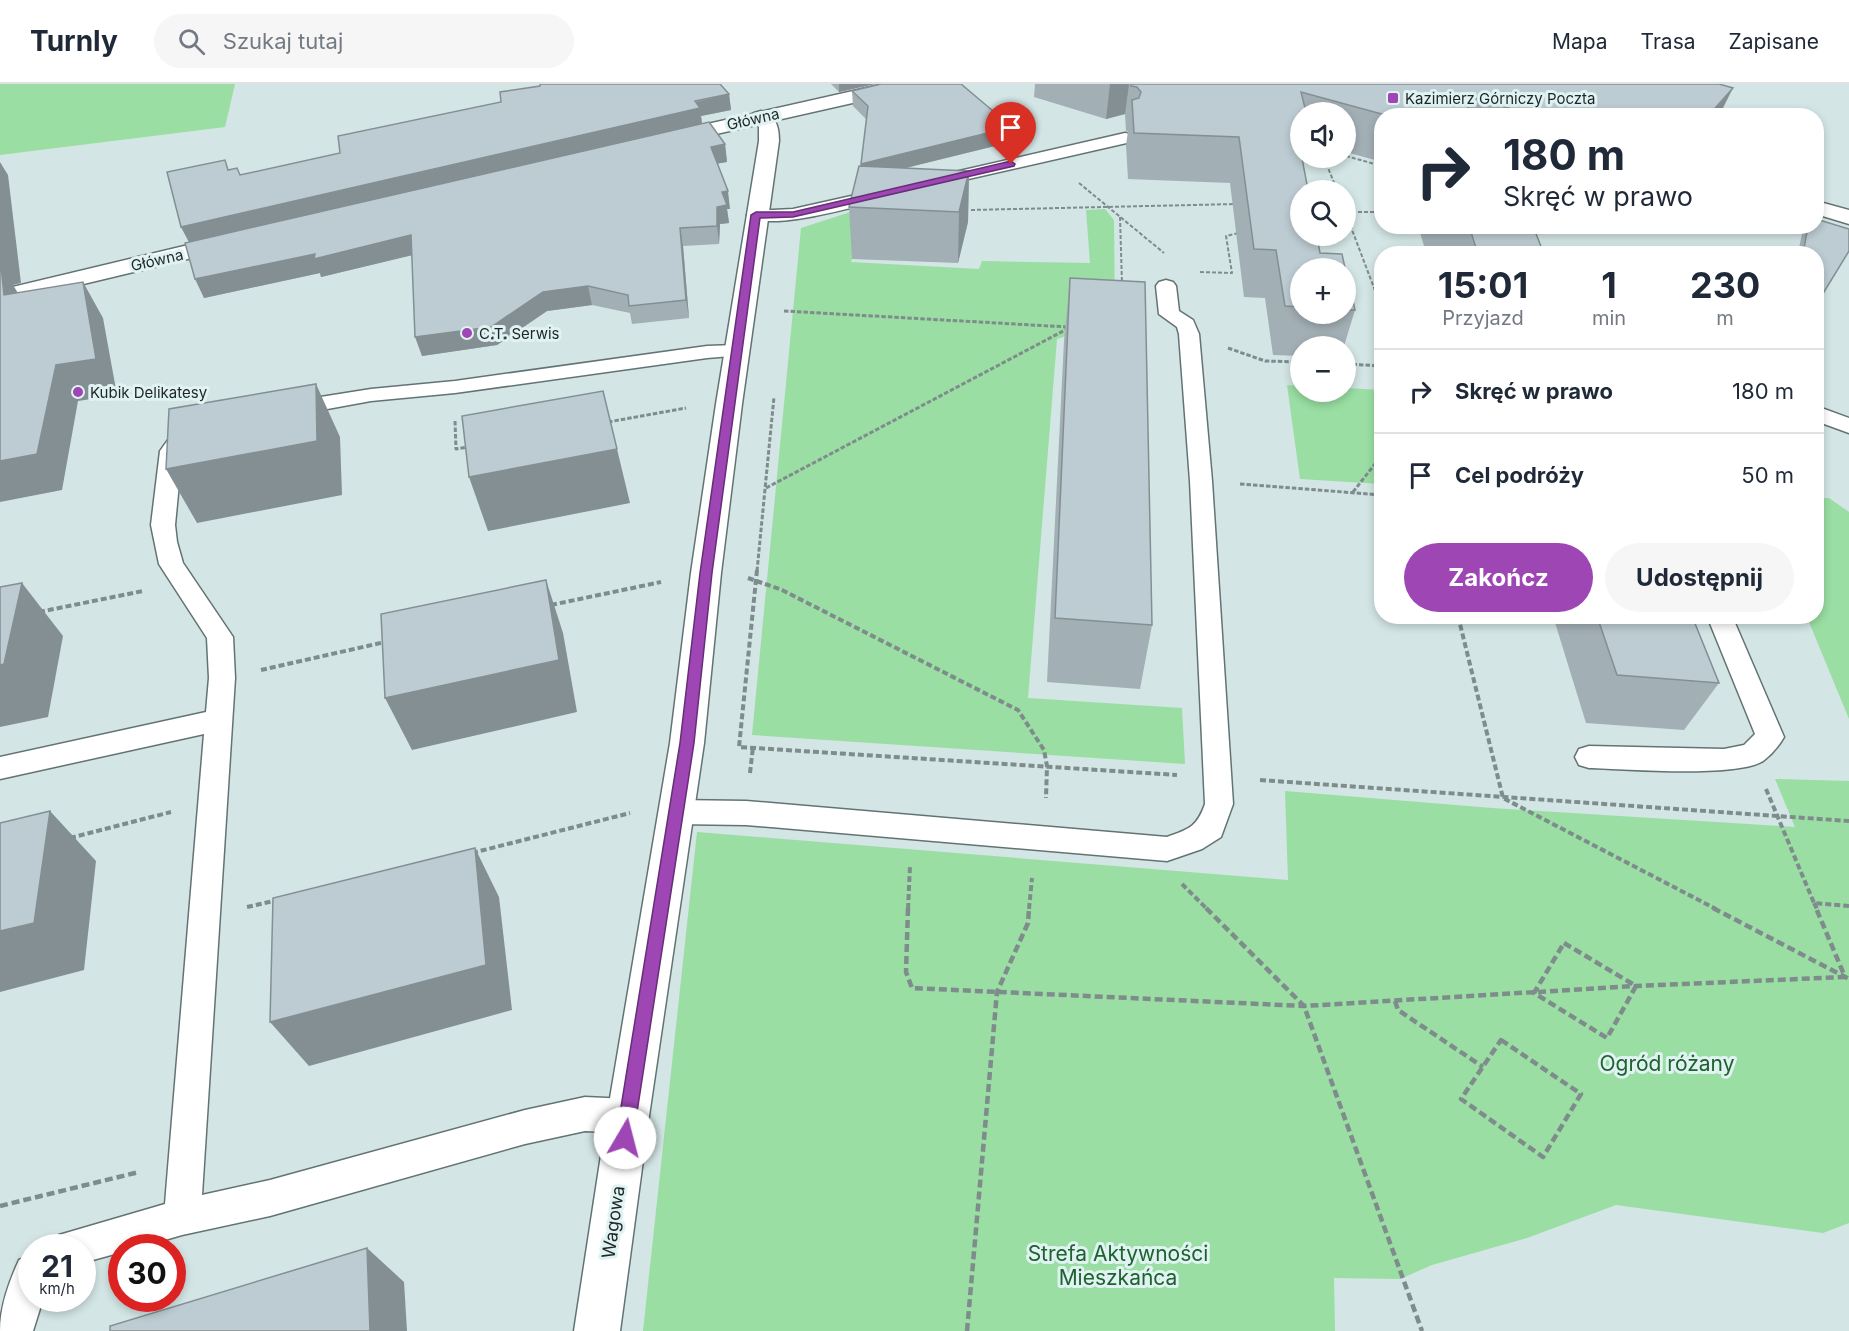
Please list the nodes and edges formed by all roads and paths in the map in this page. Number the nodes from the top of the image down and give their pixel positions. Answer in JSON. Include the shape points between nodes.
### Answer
{"nodes":[{"id":1,"x":910,"y":84,"type":"edge"},
{"id":2,"x":761,"y":117,"type":"junction"},
{"id":3,"x":1125,"y":138,"type":"dead end"},
{"id":4,"x":657,"y":142,"type":"edge"},
{"id":5,"x":1047,"y":156,"type":"junction"},
{"id":6,"x":1356,"y":159,"type":"edge"},
{"id":7,"x":1374,"y":164,"type":"edge"},
{"id":8,"x":921,"y":185,"type":"edge"},
{"id":9,"x":898,"y":190,"type":"edge"},
{"id":10,"x":1244,"y":204,"type":"edge"},
{"id":11,"x":1107,"y":207,"type":"junction"},
{"id":12,"x":1824,"y":209,"type":"edge"},
{"id":13,"x":961,"y":210,"type":"edge"},
{"id":14,"x":1374,"y":212,"type":"edge"},
{"id":15,"x":1356,"y":213,"type":"edge"},
{"id":16,"x":1848,"y":214,"type":"edge"},
{"id":17,"x":756,"y":215,"type":"junction"},
{"id":18,"x":1120,"y":217,"type":"junction"},
{"id":19,"x":1248,"y":230,"type":"edge"},
{"id":20,"x":254,"y":237,"type":"edge"},
{"id":21,"x":1356,"y":239,"type":"edge"},
{"id":22,"x":1177,"y":278,"type":"junction"},
{"id":23,"x":1122,"y":285,"type":"edge"},
{"id":24,"x":1374,"y":287,"type":"edge"},
{"id":25,"x":0,"y":297,"type":"edge"},
{"id":26,"x":783,"y":320,"type":"dead end"},
{"id":27,"x":1189,"y":334,"type":"junction"},
{"id":28,"x":736,"y":351,"type":"junction"},
{"id":29,"x":1290,"y":362,"type":"edge"},
{"id":30,"x":1356,"y":365,"type":"edge"},
{"id":31,"x":1374,"y":366,"type":"edge"},
{"id":32,"x":775,"y":388,"type":"dead end"},
{"id":33,"x":729,"y":404,"type":"junction"},
{"id":34,"x":258,"y":414,"type":"edge"},
{"id":35,"x":1824,"y":416,"type":"edge"},
{"id":36,"x":603,"y":423,"type":"edge"},
{"id":37,"x":1849,"y":426,"type":"edge"},
{"id":38,"x":197,"y":427,"type":"edge"},
{"id":39,"x":478,"y":445,"type":"edge"},
{"id":40,"x":456,"y":449,"type":"dead end"},
{"id":41,"x":1374,"y":465,"type":"edge"},
{"id":42,"x":1201,"y":481,"type":"junction"},
{"id":43,"x":766,"y":488,"type":"junction"},
{"id":44,"x":1353,"y":493,"type":"junction"},
{"id":45,"x":1374,"y":494,"type":"edge"},
{"id":46,"x":706,"y":573,"type":"junction"},
{"id":47,"x":757,"y":581,"type":"junction"},
{"id":48,"x":184,"y":583,"type":"junction"},
{"id":49,"x":547,"y":606,"type":"edge"},
{"id":50,"x":34,"y":613,"type":"dead end"},
{"id":51,"x":1460,"y":624,"type":"edge"},
{"id":52,"x":1722,"y":624,"type":"edge"},
{"id":53,"x":391,"y":641,"type":"edge"},
{"id":54,"x":222,"y":678,"type":"junction"},
{"id":55,"x":219,"y":720,"type":"junction"},
{"id":56,"x":1589,"y":757,"type":"dead end"},
{"id":57,"x":1047,"y":766,"type":"junction"},
{"id":58,"x":0,"y":768,"type":"edge"},
{"id":59,"x":1218,"y":777,"type":"junction"},
{"id":60,"x":1503,"y":798,"type":"junction"},
{"id":61,"x":213,"y":801,"type":"junction"},
{"id":62,"x":637,"y":812,"type":"dead end"},
{"id":63,"x":676,"y":812,"type":"junction"},
{"id":64,"x":1778,"y":817,"type":"junction"},
{"id":65,"x":1849,"y":821,"type":"edge"},
{"id":66,"x":916,"y":827,"type":"junction"},
{"id":67,"x":1045,"y":839,"type":"junction"},
{"id":68,"x":63,"y":840,"type":"dead end"},
{"id":69,"x":1167,"y":849,"type":"junction"},
{"id":70,"x":464,"y":855,"type":"edge"},
{"id":71,"x":285,"y":898,"type":"edge"},
{"id":72,"x":1814,"y":903,"type":"junction"},
{"id":73,"x":1849,"y":906,"type":"edge"},
{"id":74,"x":205,"y":918,"type":"junction"},
{"id":75,"x":1848,"y":979,"type":"edge"},
{"id":76,"x":1636,"y":986,"type":"junction"},
{"id":77,"x":997,"y":992,"type":"junction"},
{"id":78,"x":1534,"y":993,"type":"junction"},
{"id":79,"x":1395,"y":1001,"type":"junction"},
{"id":80,"x":1304,"y":1006,"type":"junction"},
{"id":81,"x":1483,"y":1066,"type":"junction"},
{"id":82,"x":628,"y":1116,"type":"junction"},
{"id":83,"x":186,"y":1160,"type":"junction"},
{"id":84,"x":0,"y":1206,"type":"edge"},
{"id":85,"x":182,"y":1217,"type":"junction"},
{"id":86,"x":96,"y":1241,"type":"edge"},
{"id":87,"x":20,"y":1312,"type":"edge"},
{"id":88,"x":14,"y":1331,"type":"edge"},
{"id":89,"x":597,"y":1331,"type":"edge"},
{"id":90,"x":967,"y":1331,"type":"edge"},
{"id":91,"x":1422,"y":1331,"type":"edge"}],
"edges":[{"from":1,"to":2,"type":"street","name":"Główna"},
{"from":2,"to":4,"type":"street","name":"Główna"},
{"from":2,"to":17,"type":"street","name":"Wagowa","via":[[769,126],[769,141]]},
{"from":3,"to":5,"type":"lane"},
{"from":5,"to":8,"type":"lane"},
{"from":5,"to":11,"type":"path"},
{"from":6,"to":7,"type":"path"},
{"from":9,"to":17,"type":"lane","via":[[793,214]]},
{"from":10,"to":11,"type":"path"},
{"from":11,"to":13,"type":"path"},
{"from":11,"to":18,"type":"path"},
{"from":12,"to":16,"type":"street"},
{"from":14,"to":15,"type":"path"},
{"from":17,"to":28,"type":"street","name":"Wagowa"},
{"from":18,"to":22,"type":"path"},
{"from":18,"to":23,"type":"path"},
{"from":19,"to":22,"type":"path","via":[[1227,236],[1232,273]]},
{"from":20,"to":25,"type":"street","name":"Główna"},
{"from":21,"to":24,"type":"path"},
{"from":22,"to":27,"type":"lane","via":[[1169,314],[1186,324]]},
{"from":26,"to":43,"type":"path","via":[[784,311],[1071,327]]},
{"from":27,"to":29,"type":"path","via":[[1265,361]]},
{"from":27,"to":42,"type":"lane"},
{"from":28,"to":33,"type":"street","name":"Wagowa"},
{"from":28,"to":34,"type":"lane","via":[[371,395]]},
{"from":30,"to":31,"type":"path"},
{"from":32,"to":43,"type":"path"},
{"from":33,"to":36,"type":"path"},
{"from":33,"to":46,"type":"street","name":"Wagowa"},
{"from":35,"to":37,"type":"lane"},
{"from":38,"to":48,"type":"lane","via":[[187,429],[171,451],[163,525],[171,564]]},
{"from":39,"to":40,"type":"path"},
{"from":41,"to":44,"type":"path"},
{"from":42,"to":44,"type":"path"},
{"from":42,"to":59,"type":"lane"},
{"from":43,"to":47,"type":"path"},
{"from":44,"to":45,"type":"path"},
{"from":46,"to":47,"type":"path","via":[[732,573]]},
{"from":46,"to":49,"type":"path"},
{"from":46,"to":63,"type":"street","name":"Wagowa"},
{"from":47,"to":57,"type":"path","via":[[782,590],[1018,710],[1044,750]]},
{"from":47,"to":57,"type":"path","via":[[739,747]]},
{"from":48,"to":50,"type":"path"},
{"from":48,"to":54,"type":"lane","via":[[220,636]]},
{"from":51,"to":60,"type":"path"},
{"from":52,"to":56,"type":"lane","via":[[1770,737],[1752,754],[1724,760]]},
{"from":53,"to":54,"type":"path"},
{"from":54,"to":55,"type":"lane"},
{"from":55,"to":58,"type":"lane"},
{"from":55,"to":61,"type":"lane"},
{"from":57,"to":59,"type":"path"},
{"from":57,"to":67,"type":"path"},
{"from":59,"to":60,"type":"path"},
{"from":59,"to":69,"type":"lane","via":[[1219,804],[1210,828]]},
{"from":60,"to":64,"type":"path"},
{"from":60,"to":75,"type":"path"},
{"from":61,"to":68,"type":"path"},
{"from":61,"to":74,"type":"lane"},
{"from":62,"to":70,"type":"path"},
{"from":63,"to":66,"type":"lane","via":[[746,813]]},
{"from":63,"to":82,"type":"street","name":"Wagowa"},
{"from":64,"to":65,"type":"path"},
{"from":64,"to":72,"type":"path"},
{"from":66,"to":67,"type":"lane"},
{"from":66,"to":77,"type":"path","via":[[910,850],[906,972],[912,988]]},
{"from":67,"to":69,"type":"lane"},
{"from":67,"to":77,"type":"path","via":[[1034,859],[1028,923]]},
{"from":69,"to":80,"type":"path","via":[[1172,874]]},
{"from":71,"to":74,"type":"path"},
{"from":72,"to":73,"type":"path"},
{"from":72,"to":75,"type":"path"},
{"from":74,"to":83,"type":"lane"},
{"from":75,"to":76,"type":"path"},
{"from":76,"to":78,"type":"path"},
{"from":76,"to":78,"type":"path","via":[[1564,943]]},
{"from":76,"to":78,"type":"path","via":[[1607,1038]]},
{"from":77,"to":80,"type":"path"},
{"from":77,"to":90,"type":"path"},
{"from":78,"to":79,"type":"path"},
{"from":79,"to":80,"type":"path"},
{"from":79,"to":81,"type":"path","via":[[1398,1010]]},
{"from":80,"to":91,"type":"path"},
{"from":81,"to":81,"type":"path","via":[[1500,1040],[1581,1094],[1543,1157],[1461,1099]]},
{"from":82,"to":85,"type":"lane","via":[[585,1114],[525,1127],[270,1198]]},
{"from":82,"to":89,"type":"street","name":"Wagowa"},
{"from":83,"to":84,"type":"path"},
{"from":83,"to":85,"type":"lane"},
{"from":85,"to":86,"type":"lane"},
{"from":87,"to":88,"type":"lane"}]}
